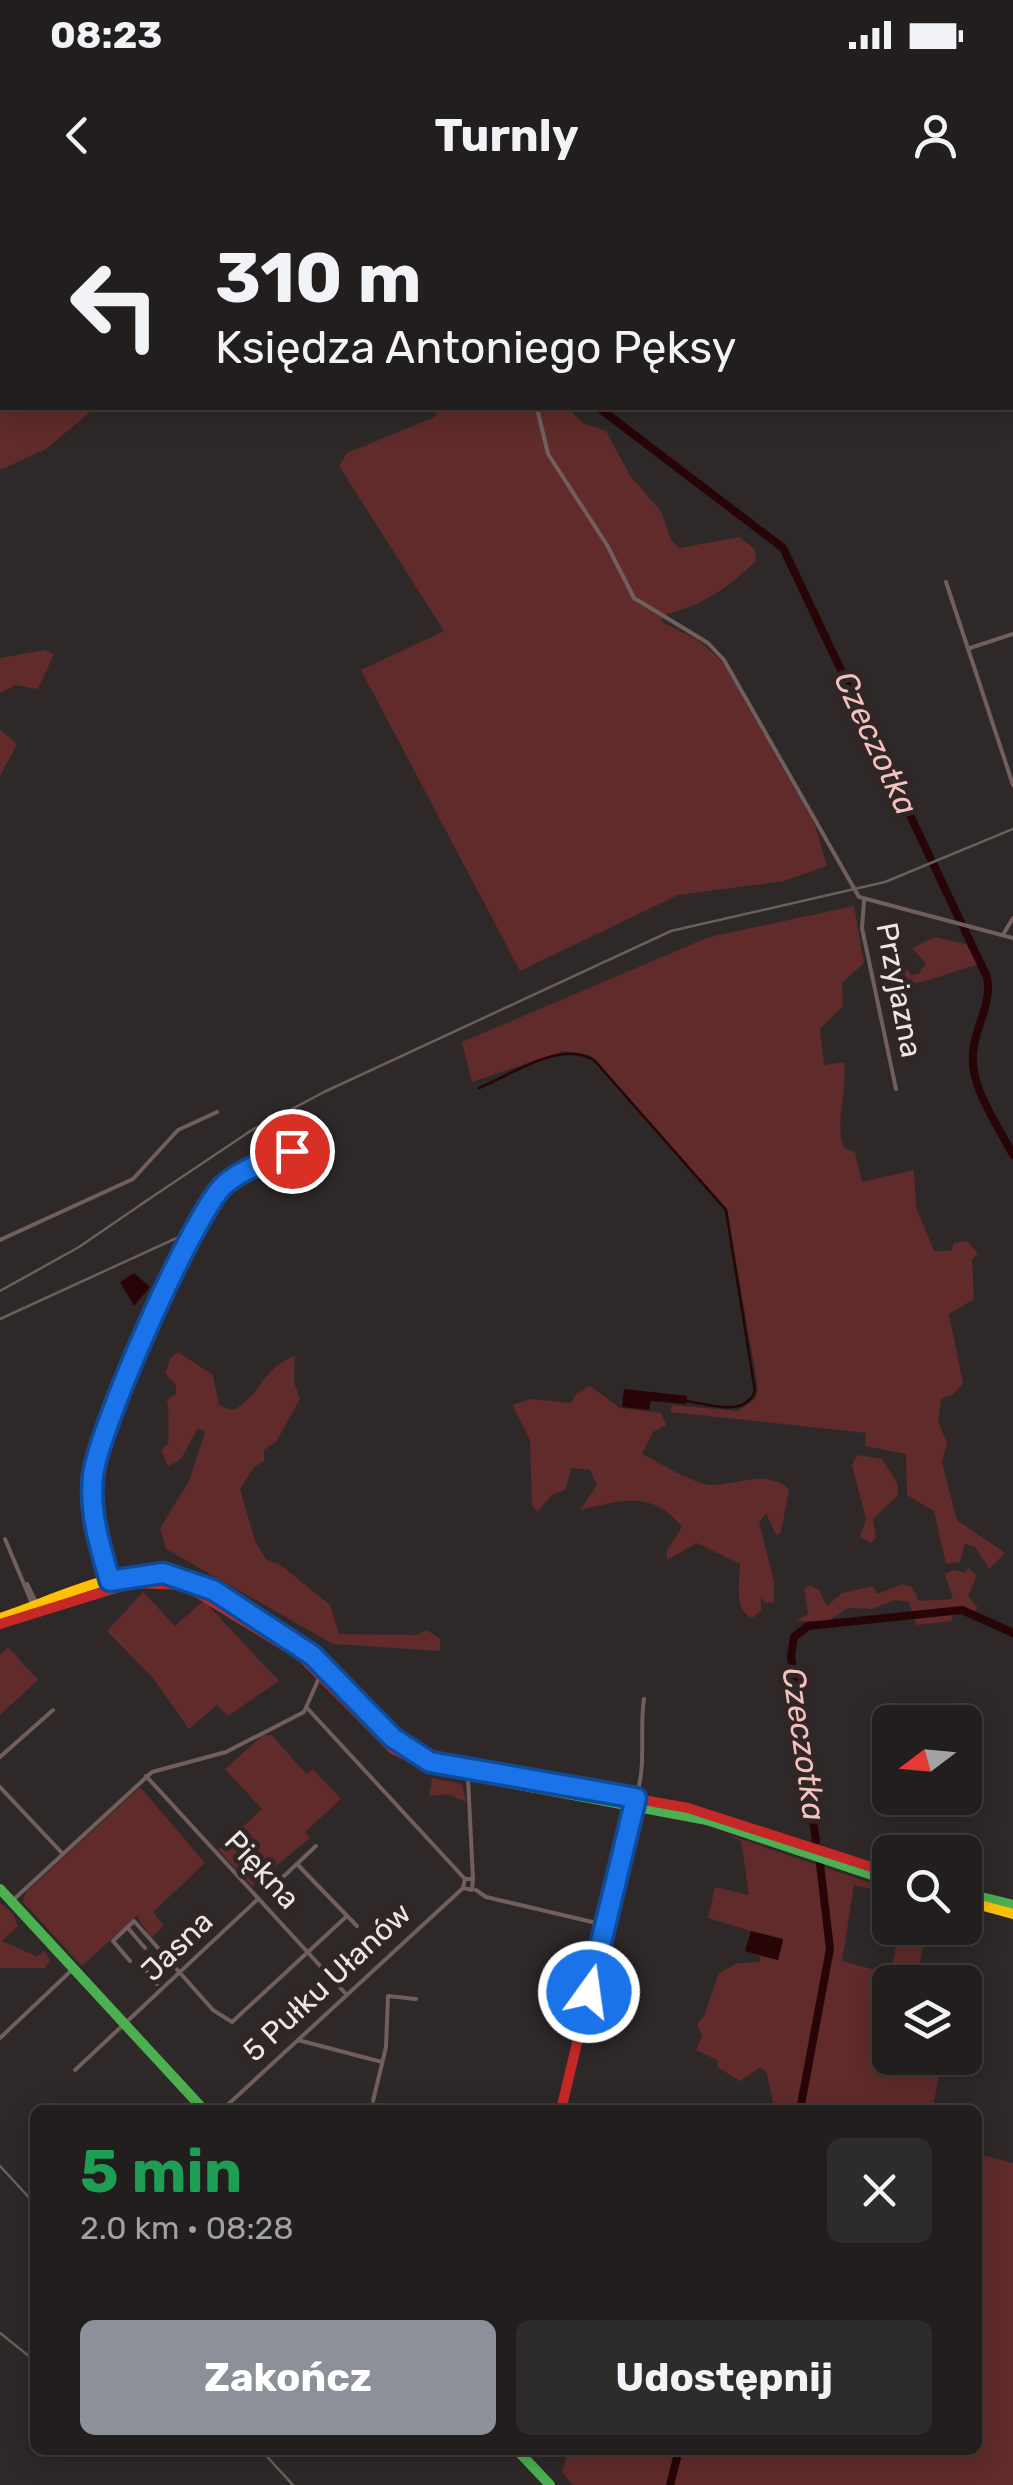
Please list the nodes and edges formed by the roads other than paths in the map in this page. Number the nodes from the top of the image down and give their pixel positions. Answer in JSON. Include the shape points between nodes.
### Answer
{"nodes":[{"id":1,"x":537,"y":410,"type":"edge"},
{"id":2,"x":946,"y":582,"type":"dead end"},
{"id":3,"x":1013,"y":634,"type":"edge"},
{"id":4,"x":969,"y":649,"type":"junction"},
{"id":5,"x":1013,"y":785,"type":"edge"},
{"id":6,"x":864,"y":901,"type":"junction"},
{"id":7,"x":1013,"y":918,"type":"edge"},
{"id":8,"x":1004,"y":933,"type":"junction"},
{"id":9,"x":1013,"y":938,"type":"edge"},
{"id":10,"x":896,"y":1088,"type":"dead end"},
{"id":11,"x":216,"y":1112,"type":"dead end"},
{"id":12,"x":292,"y":1151,"type":"dead end"},
{"id":13,"x":0,"y":1240,"type":"edge"},
{"id":14,"x":5,"y":1538,"type":"dead end"},
{"id":15,"x":110,"y":1581,"type":"junction"},
{"id":16,"x":36,"y":1607,"type":"junction"},
{"id":17,"x":0,"y":1621,"type":"edge"},
{"id":18,"x":323,"y":1674,"type":"junction"},
{"id":19,"x":644,"y":1699,"type":"dead end"},
{"id":20,"x":308,"y":1709,"type":"junction"},
{"id":21,"x":53,"y":1710,"type":"dead end"},
{"id":22,"x":0,"y":1757,"type":"edge"},
{"id":23,"x":146,"y":1776,"type":"junction"},
{"id":24,"x":468,"y":1778,"type":"junction"},
{"id":25,"x":0,"y":1787,"type":"edge"},
{"id":26,"x":635,"y":1802,"type":"junction"},
{"id":27,"x":316,"y":1846,"type":"dead end"},
{"id":28,"x":817,"y":1852,"type":"junction"},
{"id":29,"x":63,"y":1854,"type":"junction"},
{"id":30,"x":297,"y":1864,"type":"junction"},
{"id":31,"x":872,"y":1868,"type":"edge"},
{"id":32,"x":872,"y":1874,"type":"edge"},
{"id":33,"x":283,"y":1877,"type":"dead end"},
{"id":34,"x":465,"y":1878,"type":"junction"},
{"id":35,"x":473,"y":1880,"type":"junction"},
{"id":36,"x":462,"y":1888,"type":"junction"},
{"id":37,"x":0,"y":1889,"type":"edge"},
{"id":38,"x":474,"y":1889,"type":"junction"},
{"id":39,"x":982,"y":1898,"type":"edge"},
{"id":40,"x":258,"y":1899,"type":"junction"},
{"id":41,"x":12,"y":1902,"type":"junction"},
{"id":42,"x":982,"y":1906,"type":"edge"},
{"id":43,"x":1013,"y":1906,"type":"edge"},
{"id":44,"x":1013,"y":1914,"type":"edge"},
{"id":45,"x":347,"y":1916,"type":"junction"},
{"id":46,"x":606,"y":1925,"type":"junction"},
{"id":47,"x":357,"y":1926,"type":"dead end"},
{"id":48,"x":127,"y":1927,"type":"junction"},
{"id":49,"x":146,"y":1948,"type":"dead end"},
{"id":50,"x":160,"y":1952,"type":"junction"},
{"id":51,"x":308,"y":1952,"type":"junction"},
{"id":52,"x":130,"y":1961,"type":"dead end"},
{"id":53,"x":74,"y":1968,"type":"junction"},
{"id":54,"x":180,"y":1974,"type":"junction"},
{"id":55,"x":157,"y":1984,"type":"dead end"},
{"id":56,"x":346,"y":1994,"type":"junction"},
{"id":57,"x":416,"y":1999,"type":"dead end"},
{"id":58,"x":127,"y":2025,"type":"junction"},
{"id":59,"x":0,"y":2038,"type":"edge"},
{"id":60,"x":298,"y":2040,"type":"junction"},
{"id":61,"x":382,"y":2062,"type":"junction"},
{"id":62,"x":75,"y":2070,"type":"dead end"},
{"id":63,"x":373,"y":2101,"type":"dead end"},
{"id":64,"x":199,"y":2105,"type":"edge"},
{"id":65,"x":227,"y":2105,"type":"edge"},
{"id":66,"x":562,"y":2105,"type":"edge"},
{"id":67,"x":522,"y":2455,"type":"edge"},
{"id":68,"x":548,"y":2483,"type":"edge"}],
"edges":[{"from":1,"to":6,"type":"street","via":[[548,454],[634,598],[724,660]]},
{"from":2,"to":4,"type":"street"},
{"from":3,"to":4,"type":"street"},
{"from":4,"to":5,"type":"street"},
{"from":6,"to":8,"type":"street"},
{"from":6,"to":10,"type":"street","name":"Przyjazna","via":[[862,928]]},
{"from":7,"to":8,"type":"street"},
{"from":8,"to":9,"type":"street"},
{"from":11,"to":13,"type":"street","via":[[178,1130],[133,1179]]},
{"from":12,"to":15,"type":"street","via":[[223,1186],[156,1306],[95,1462],[92,1514]]},
{"from":14,"to":16,"type":"street"},
{"from":15,"to":16,"type":"main road"},
{"from":15,"to":26,"type":"main road","via":[[163,1573],[213,1590],[312,1655],[393,1738],[430,1762]]},
{"from":16,"to":17,"type":"main road"},
{"from":16,"to":18,"type":"main road","via":[[132,1583],[176,1583],[212,1598]]},
{"from":18,"to":20,"type":"street"},
{"from":18,"to":24,"type":"main road","via":[[398,1753]]},
{"from":19,"to":26,"type":"street","via":[[644,1759]]},
{"from":20,"to":23,"type":"street","via":[[226,1752]]},
{"from":20,"to":34,"type":"street"},
{"from":21,"to":22,"type":"street"},
{"from":23,"to":29,"type":"street"},
{"from":23,"to":40,"type":"street","name":"Piękna"},
{"from":24,"to":26,"type":"main road"},
{"from":24,"to":35,"type":"street"},
{"from":25,"to":29,"type":"street"},
{"from":26,"to":28,"type":"main road"},
{"from":26,"to":46,"type":"main road"},
{"from":27,"to":30,"type":"street"},
{"from":28,"to":31,"type":"main road"},
{"from":28,"to":32,"type":"main road"},
{"from":29,"to":41,"type":"street"},
{"from":30,"to":33,"type":"street"},
{"from":30,"to":45,"type":"street"},
{"from":34,"to":35,"type":"street"},
{"from":34,"to":36,"type":"street"},
{"from":35,"to":38,"type":"street"},
{"from":36,"to":38,"type":"street"},
{"from":36,"to":56,"type":"street","name":"5 Pułku Ułanów"},
{"from":37,"to":41,"type":"main road"},
{"from":38,"to":46,"type":"street"},
{"from":39,"to":43,"type":"main road"},
{"from":40,"to":51,"type":"street","name":"Piękna"},
{"from":40,"to":54,"type":"street","name":"Jasna"},
{"from":41,"to":53,"type":"main road"},
{"from":42,"to":44,"type":"main road"},
{"from":45,"to":47,"type":"street"},
{"from":45,"to":51,"type":"street"},
{"from":46,"to":66,"type":"main road"},
{"from":48,"to":49,"type":"street"},
{"from":48,"to":50,"type":"street","via":[[134,1921]]},
{"from":48,"to":52,"type":"street","via":[[113,1942]]},
{"from":50,"to":54,"type":"street"},
{"from":50,"to":55,"type":"street","via":[[144,1968]]},
{"from":51,"to":54,"type":"street","via":[[232,2022]]},
{"from":51,"to":56,"type":"street","name":"Piękna"},
{"from":53,"to":58,"type":"main road"},
{"from":53,"to":59,"type":"street"},
{"from":54,"to":58,"type":"street","name":"Jasna"},
{"from":56,"to":60,"type":"street","name":"5 Pułku Ułanów"},
{"from":57,"to":61,"type":"street","via":[[388,1995]]},
{"from":58,"to":62,"type":"street","name":"Jasna"},
{"from":58,"to":64,"type":"main road"},
{"from":60,"to":61,"type":"street"},
{"from":60,"to":65,"type":"street","name":"5 Pułku Ułanów"},
{"from":61,"to":63,"type":"street"},
{"from":67,"to":68,"type":"main road"}]}
